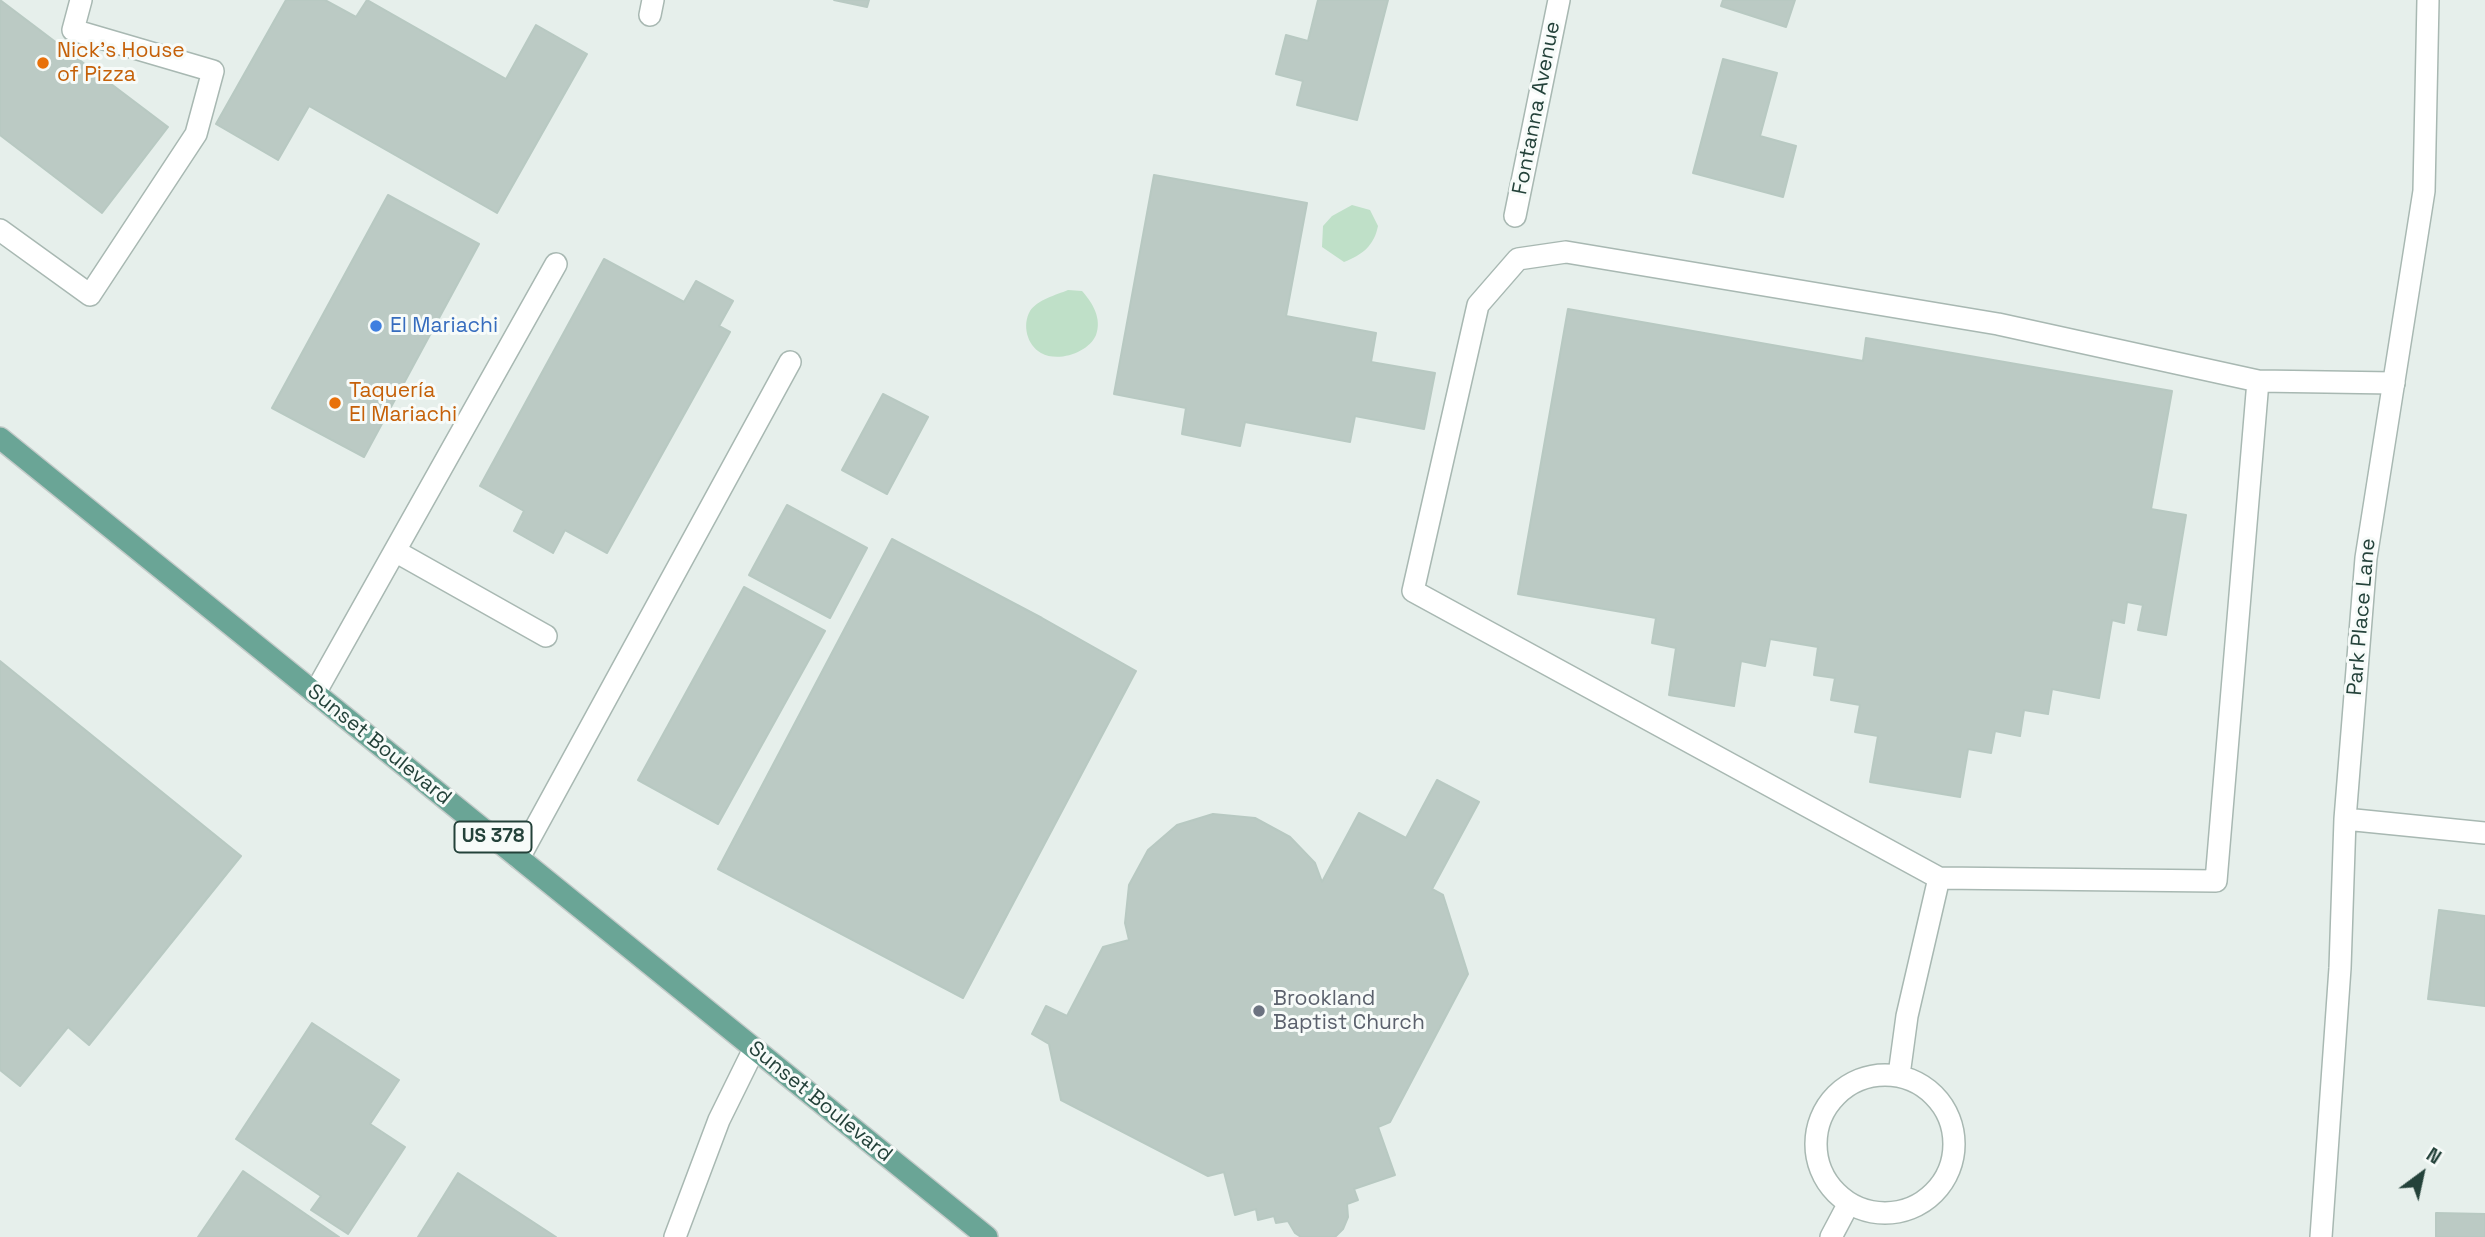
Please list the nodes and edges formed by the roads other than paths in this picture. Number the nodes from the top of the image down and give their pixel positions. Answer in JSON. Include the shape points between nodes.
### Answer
{"nodes":[{"id":1,"x":80,"y":0,"type":"edge"},
{"id":2,"x":1559,"y":0,"type":"edge"},
{"id":3,"x":2428,"y":0,"type":"edge"},
{"id":4,"x":1515,"y":216,"type":"dead end"},
{"id":5,"x":0,"y":230,"type":"edge"},
{"id":6,"x":556,"y":264,"type":"dead end"},
{"id":7,"x":790,"y":362,"type":"dead end"},
{"id":8,"x":2258,"y":381,"type":"junction"},
{"id":9,"x":2394,"y":383,"type":"junction"},
{"id":10,"x":0,"y":438,"type":"edge"},
{"id":11,"x":395,"y":551,"type":"junction"},
{"id":12,"x":545,"y":636,"type":"dead end"},
{"id":13,"x":315,"y":693,"type":"junction"},
{"id":14,"x":2345,"y":819,"type":"junction"},
{"id":15,"x":2485,"y":833,"type":"edge"},
{"id":16,"x":519,"y":858,"type":"junction"},
{"id":17,"x":1939,"y":878,"type":"junction"},
{"id":18,"x":754,"y":1049,"type":"junction"},
{"id":19,"x":1899,"y":1075,"type":"junction"},
{"id":20,"x":1849,"y":1203,"type":"junction"},
{"id":21,"x":675,"y":1237,"type":"edge"},
{"id":22,"x":987,"y":1237,"type":"edge"},
{"id":23,"x":1831,"y":1237,"type":"edge"},
{"id":24,"x":2321,"y":1237,"type":"edge"}],
"edges":[{"from":1,"to":5,"type":"street","via":[[73,30],[213,71],[196,134],[90,295]]},
{"from":2,"to":4,"type":"street","name":"Fontanna Avenue"},
{"from":3,"to":9,"type":"street","name":"Park Place Lane","via":[[2424,191]]},
{"from":6,"to":11,"type":"street"},
{"from":7,"to":16,"type":"street"},
{"from":8,"to":9,"type":"street"},
{"from":8,"to":17,"type":"street","via":[[2216,881]]},
{"from":8,"to":17,"type":"street","via":[[1998,324],[1566,252],[1518,259],[1478,305],[1413,591]]},
{"from":9,"to":14,"type":"street","name":"Park Place Lane","via":[[2366,558]]},
{"from":10,"to":13,"type":"main road","name":"Sunset Boulevard","number":"US 378"},
{"from":11,"to":12,"type":"street"},
{"from":11,"to":13,"type":"street"},
{"from":13,"to":16,"type":"main road","name":"Sunset Boulevard","number":"US 378"},
{"from":14,"to":15,"type":"street"},
{"from":14,"to":24,"type":"street","name":"Park Place Lane","via":[[2340,968]]},
{"from":16,"to":18,"type":"main road","name":"Sunset Boulevard","number":"US 378"},
{"from":17,"to":19,"type":"street","via":[[1907,1016]]},
{"from":18,"to":21,"type":"street","via":[[719,1120]]},
{"from":18,"to":22,"type":"main road","name":"Sunset Boulevard","number":"US 378"},
{"from":19,"to":20,"type":"street","via":[[1874,1074],[1852,1082],[1832,1098],[1820,1118],[1815,1142],[1819,1166],[1830,1187]]},
{"from":19,"to":20,"type":"street","via":[[1921,1084],[1940,1100],[1955,1140],[1953,1162],[1930,1198],[1912,1208],[1890,1214],[1869,1212]]},
{"from":20,"to":23,"type":"street"}]}
